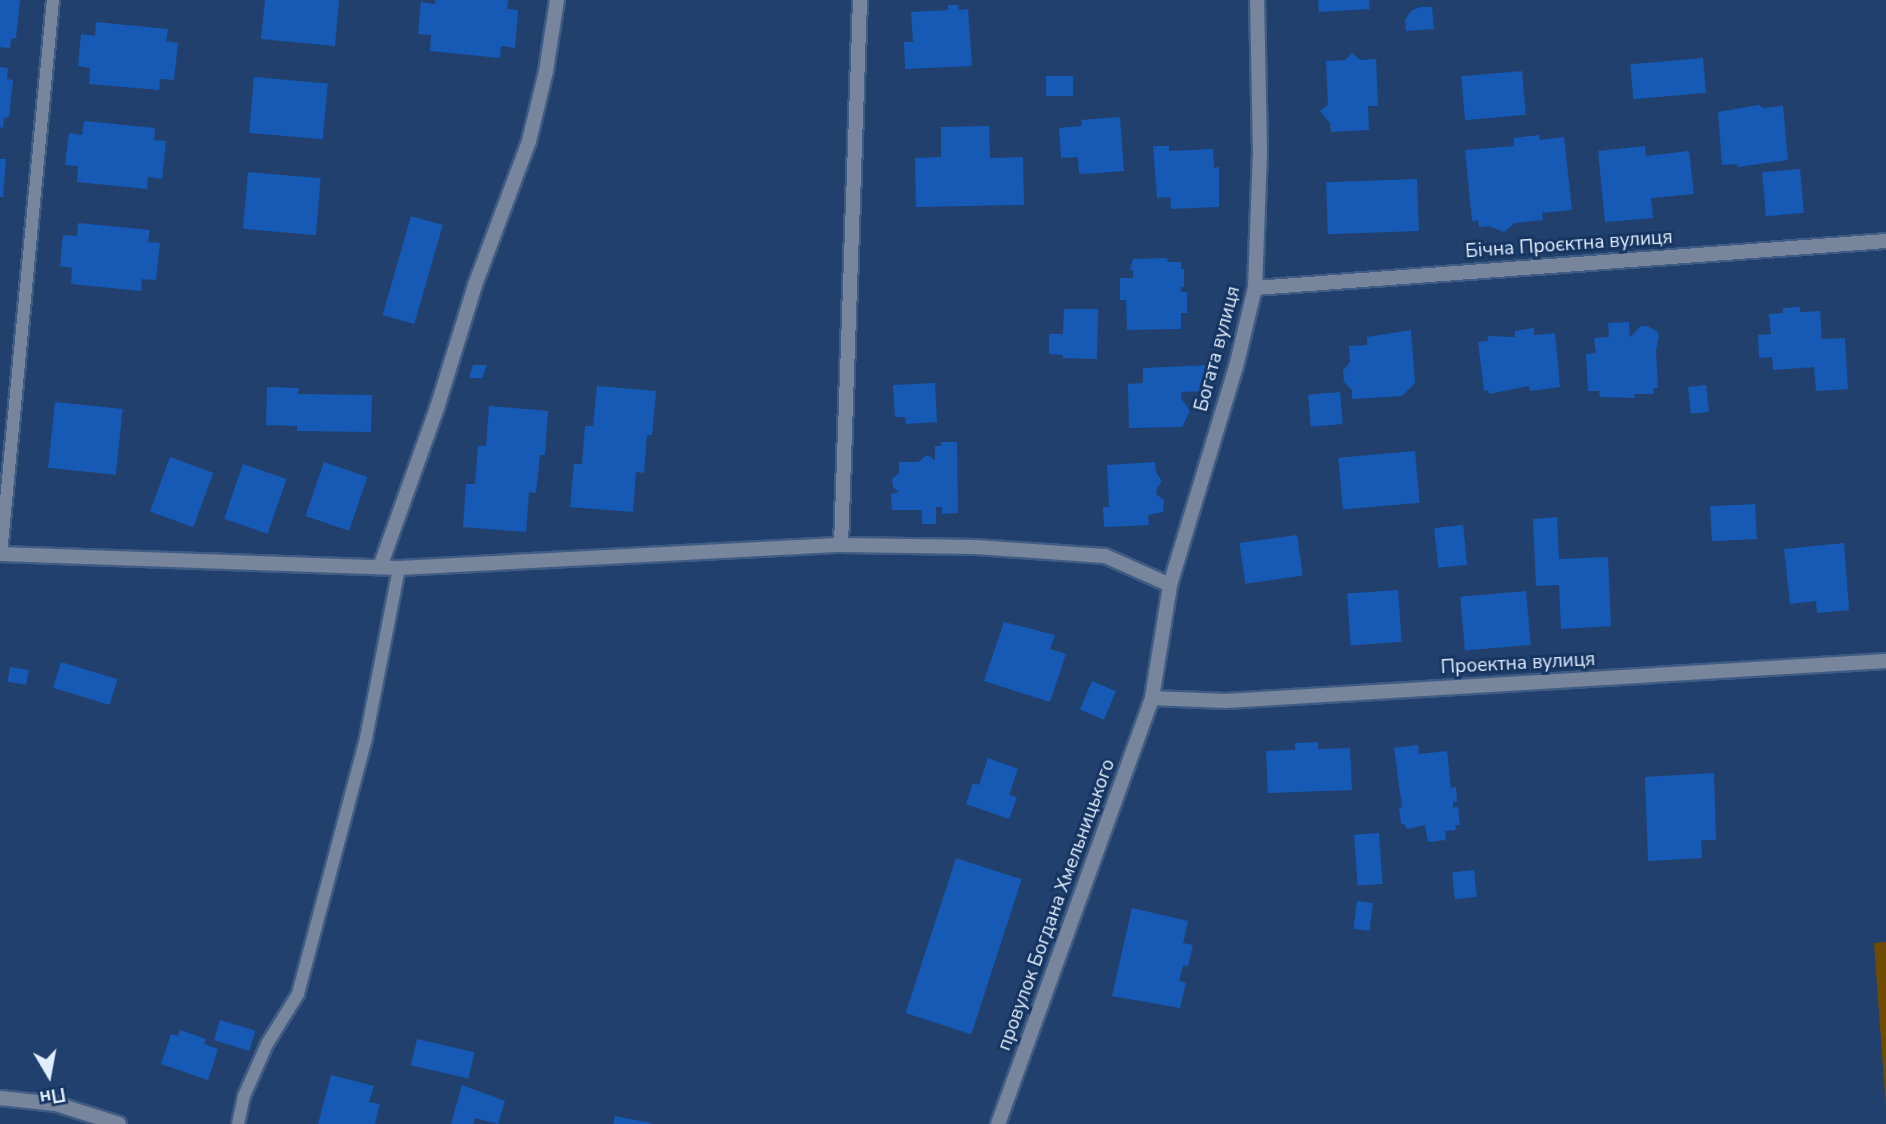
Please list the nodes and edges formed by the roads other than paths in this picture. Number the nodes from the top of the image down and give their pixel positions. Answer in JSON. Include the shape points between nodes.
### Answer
{"nodes":[{"id":1,"x":53,"y":0,"type":"edge"},
{"id":2,"x":557,"y":0,"type":"edge"},
{"id":3,"x":859,"y":0,"type":"edge"},
{"id":4,"x":1257,"y":0,"type":"edge"},
{"id":5,"x":1886,"y":242,"type":"edge"},
{"id":6,"x":1255,"y":288,"type":"junction"},
{"id":7,"x":841,"y":545,"type":"junction"},
{"id":8,"x":0,"y":554,"type":"edge"},
{"id":9,"x":380,"y":567,"type":"junction"},
{"id":10,"x":399,"y":568,"type":"junction"},
{"id":11,"x":1170,"y":585,"type":"junction"},
{"id":12,"x":1886,"y":662,"type":"edge"},
{"id":13,"x":1152,"y":698,"type":"junction"},
{"id":14,"x":0,"y":1098,"type":"edge"},
{"id":15,"x":120,"y":1124,"type":"edge"},
{"id":16,"x":238,"y":1124,"type":"edge"},
{"id":17,"x":998,"y":1124,"type":"edge"}],
"edges":[{"from":1,"to":8,"type":"lane"},
{"from":2,"to":9,"type":"street","via":[[529,141]]},
{"from":3,"to":7,"type":"street"},
{"from":4,"to":6,"type":"street","name":"Богата вулиця","via":[[1260,152]]},
{"from":5,"to":6,"type":"street","name":"Бічна Проєктна вулиця"},
{"from":6,"to":11,"type":"street","name":"Богата вулиця"},
{"from":7,"to":10,"type":"street"},
{"from":7,"to":11,"type":"street","via":[[976,547],[1105,556]]},
{"from":8,"to":9,"type":"street"},
{"from":9,"to":10,"type":"street"},
{"from":10,"to":16,"type":"lane","via":[[366,738],[298,994],[267,1044],[244,1097]]},
{"from":11,"to":13,"type":"street","name":"Богата вулиця"},
{"from":12,"to":13,"type":"street","name":"Проектна вулиця","via":[[1226,701]]},
{"from":13,"to":17,"type":"street","name":"провулок Богдана Хмельницького"},
{"from":14,"to":15,"type":"street","via":[[55,1104]]}]}
